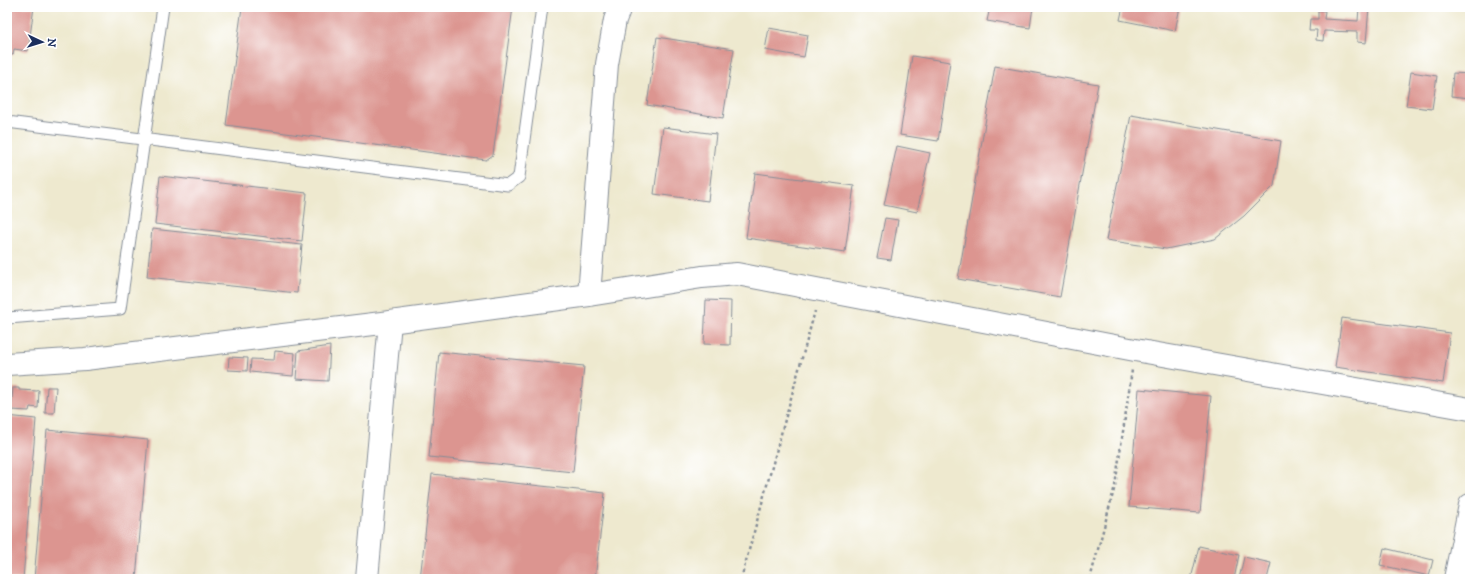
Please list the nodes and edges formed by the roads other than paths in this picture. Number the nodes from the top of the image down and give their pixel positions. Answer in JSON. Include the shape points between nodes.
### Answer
{"nodes":[{"id":1,"x":163,"y":7,"type":"edge"},
{"id":2,"x":542,"y":7,"type":"edge"},
{"id":3,"x":620,"y":7,"type":"edge"},
{"id":4,"x":7,"y":122,"type":"edge"},
{"id":5,"x":144,"y":140,"type":"junction"},
{"id":6,"x":589,"y":295,"type":"junction"},
{"id":7,"x":8,"y":318,"type":"edge"},
{"id":8,"x":390,"y":322,"type":"junction"},
{"id":9,"x":7,"y":364,"type":"edge"},
{"id":10,"x":1470,"y":410,"type":"edge"},
{"id":11,"x":1470,"y":505,"type":"edge"},
{"id":12,"x":367,"y":579,"type":"edge"},
{"id":13,"x":1455,"y":579,"type":"edge"}],
"edges":[{"from":1,"to":5,"type":"lane"},
{"from":2,"to":5,"type":"lane","via":[[519,176],[508,186]]},
{"from":3,"to":6,"type":"street","via":[[607,64]]},
{"from":4,"to":5,"type":"lane"},
{"from":5,"to":7,"type":"lane","via":[[120,309]]},
{"from":6,"to":8,"type":"street"},
{"from":6,"to":10,"type":"street","via":[[702,277],[738,274],[1135,350]]},
{"from":8,"to":9,"type":"street","via":[[85,359]]},
{"from":8,"to":12,"type":"street"},
{"from":11,"to":13,"type":"street"}]}
